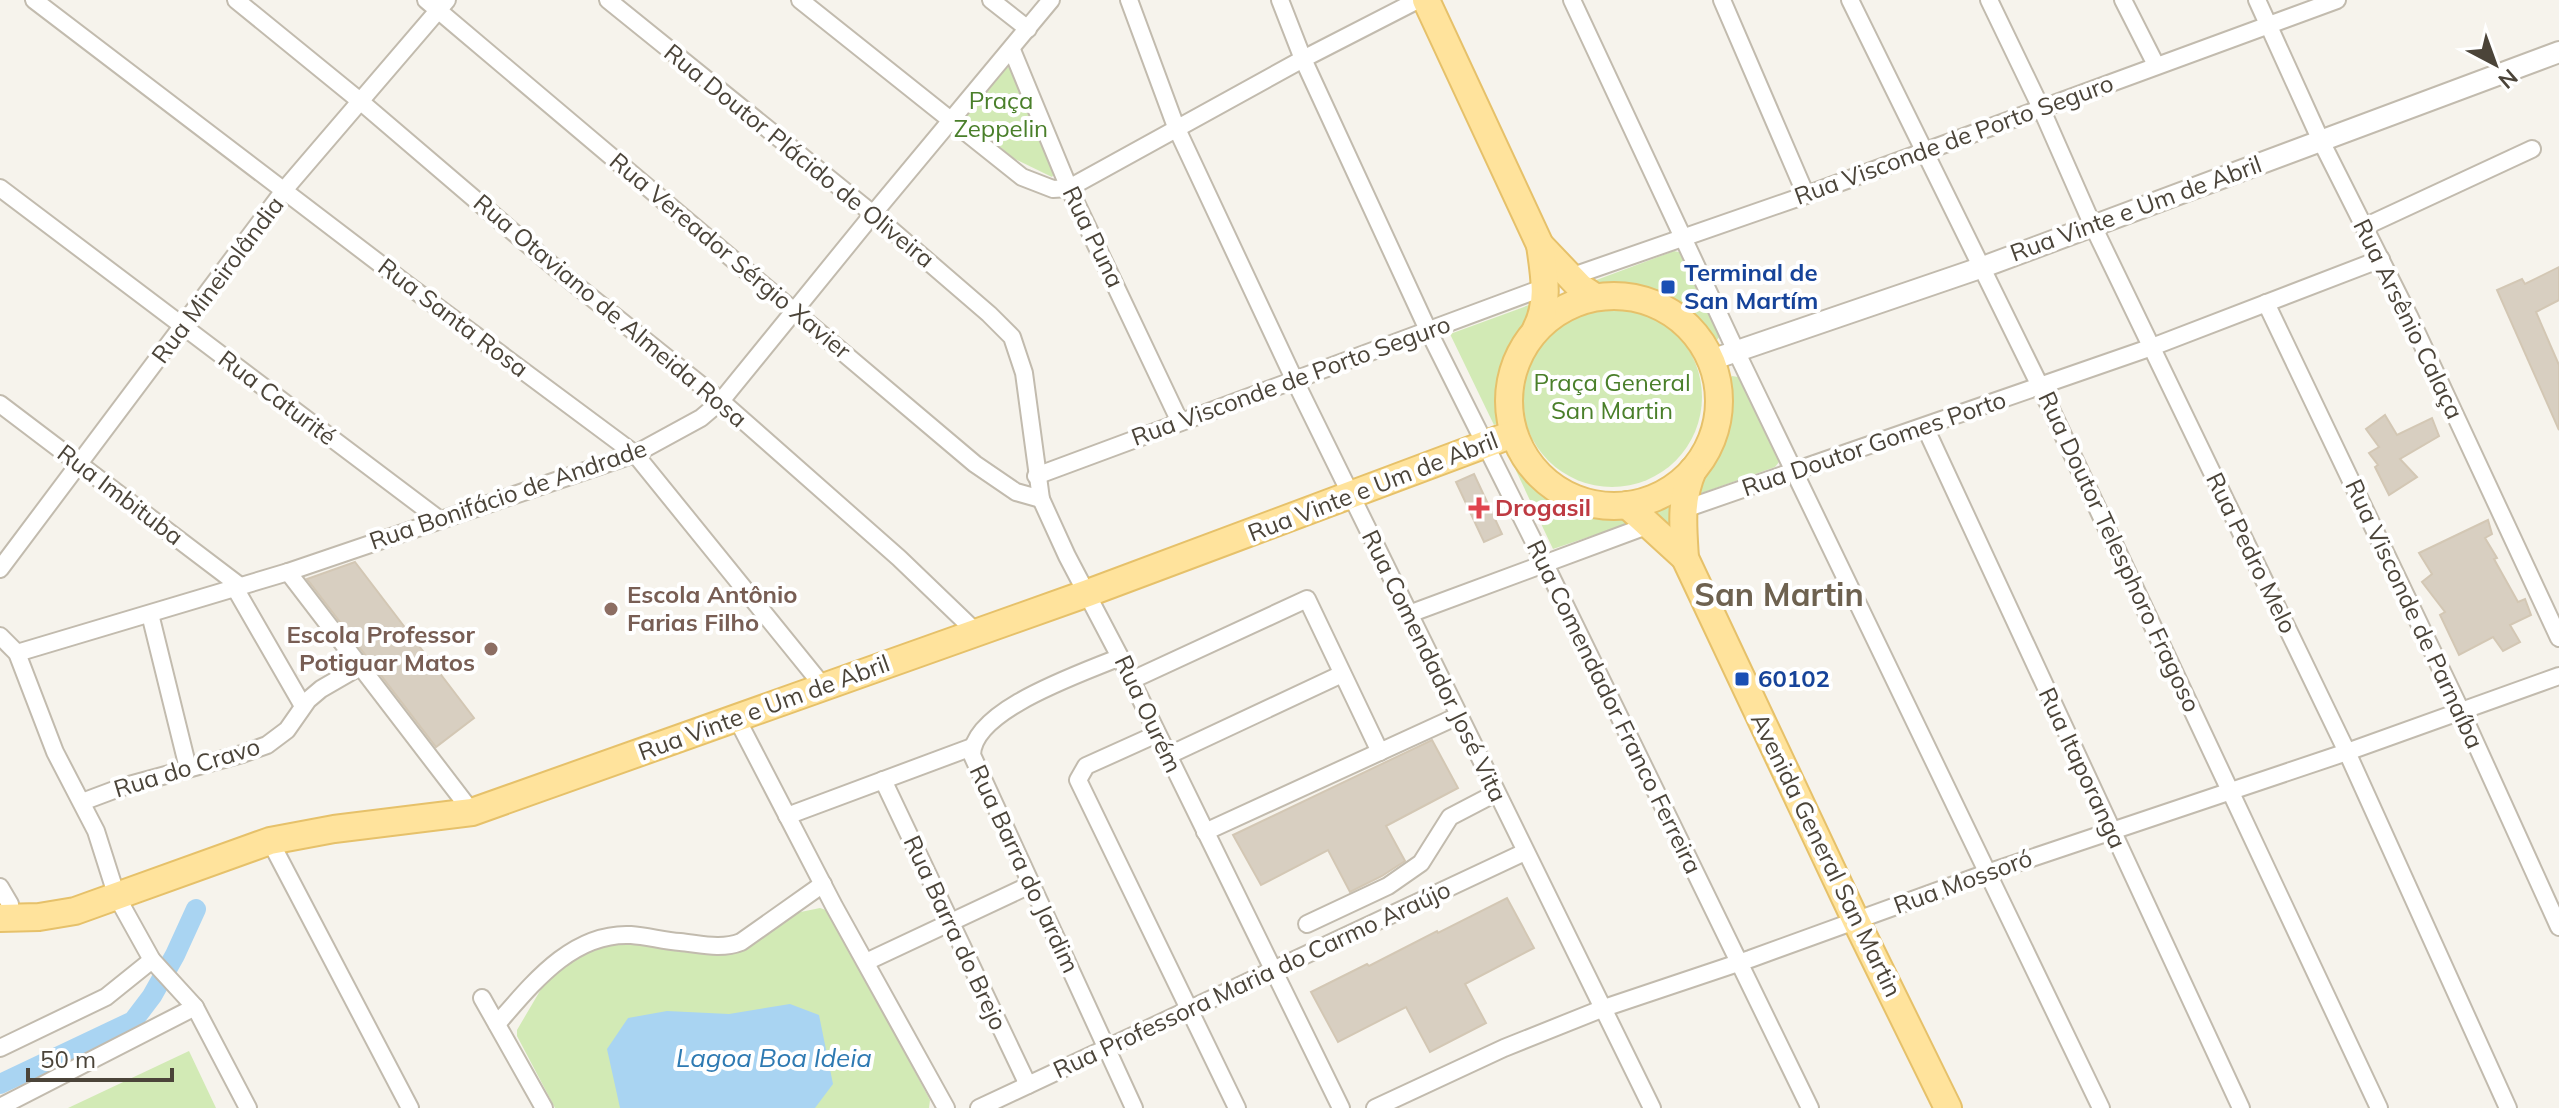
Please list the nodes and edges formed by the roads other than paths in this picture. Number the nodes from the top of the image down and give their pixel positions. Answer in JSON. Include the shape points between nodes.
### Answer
{"nodes":[{"id":1,"x":34,"y":0,"type":"edge"},
{"id":2,"x":236,"y":0,"type":"edge"},
{"id":3,"x":608,"y":0,"type":"edge"},
{"id":4,"x":800,"y":0,"type":"edge"},
{"id":5,"x":991,"y":0,"type":"edge"},
{"id":6,"x":1051,"y":0,"type":"edge"},
{"id":7,"x":1129,"y":0,"type":"edge"},
{"id":8,"x":1280,"y":0,"type":"edge"},
{"id":9,"x":1418,"y":0,"type":"edge"},
{"id":10,"x":1426,"y":0,"type":"edge"},
{"id":11,"x":1572,"y":0,"type":"edge"},
{"id":12,"x":1722,"y":0,"type":"edge"},
{"id":13,"x":1850,"y":0,"type":"edge"},
{"id":14,"x":1989,"y":0,"type":"edge"},
{"id":15,"x":2123,"y":0,"type":"edge"},
{"id":16,"x":2257,"y":0,"type":"edge"},
{"id":17,"x":2337,"y":0,"type":"edge"},
{"id":18,"x":437,"y":3,"type":"edge"},
{"id":19,"x":2270,"y":25,"type":"junction"},
{"id":20,"x":1028,"y":29,"type":"junction"},
{"id":21,"x":1012,"y":50,"type":"junction"},
{"id":22,"x":2559,"y":52,"type":"edge"},
{"id":23,"x":1303,"y":59,"type":"junction"},
{"id":24,"x":2156,"y":65,"type":"junction"},
{"id":25,"x":360,"y":101,"type":"junction"},
{"id":26,"x":2041,"y":108,"type":"junction"},
{"id":27,"x":949,"y":121,"type":"junction"},
{"id":28,"x":1176,"y":127,"type":"junction"},
{"id":29,"x":2321,"y":141,"type":"junction"},
{"id":30,"x":2532,"y":149,"type":"dead end"},
{"id":31,"x":1924,"y":152,"type":"junction"},
{"id":32,"x":0,"y":188,"type":"edge"},
{"id":33,"x":1069,"y":188,"type":"junction"},
{"id":34,"x":285,"y":189,"type":"junction"},
{"id":35,"x":1806,"y":195,"type":"junction"},
{"id":36,"x":873,"y":214,"type":"junction"},
{"id":37,"x":2093,"y":226,"type":"junction"},
{"id":38,"x":2364,"y":227,"type":"junction"},
{"id":39,"x":1683,"y":238,"type":"junction"},
{"id":40,"x":1540,"y":245,"type":"junction"},
{"id":41,"x":2381,"y":259,"type":"junction"},
{"id":42,"x":1983,"y":267,"type":"junction"},
{"id":43,"x":1570,"y":277,"type":"junction"},
{"id":44,"x":1545,"y":287,"type":"junction"},
{"id":45,"x":1595,"y":297,"type":"junction"},
{"id":46,"x":2266,"y":303,"type":"junction"},
{"id":47,"x":795,"y":310,"type":"junction"},
{"id":48,"x":989,"y":314,"type":"joint"},
{"id":49,"x":182,"y":328,"type":"junction"},
{"id":50,"x":1536,"y":329,"type":"junction"},
{"id":51,"x":1428,"y":330,"type":"junction"},
{"id":52,"x":2152,"y":347,"type":"junction"},
{"id":53,"x":1736,"y":351,"type":"junction"},
{"id":54,"x":1711,"y":360,"type":"junction"},
{"id":55,"x":1295,"y":381,"type":"junction"},
{"id":56,"x":2040,"y":386,"type":"junction"},
{"id":57,"x":721,"y":401,"type":"junction"},
{"id":58,"x":0,"y":404,"type":"edge"},
{"id":59,"x":1180,"y":422,"type":"junction"},
{"id":60,"x":1925,"y":427,"type":"junction"},
{"id":61,"x":1513,"y":434,"type":"junction"},
{"id":62,"x":1484,"y":446,"type":"junction"},
{"id":63,"x":635,"y":454,"type":"junction"},
{"id":64,"x":80,"y":463,"type":"junction"},
{"id":65,"x":1693,"y":470,"type":"junction"},
{"id":66,"x":1795,"y":470,"type":"junction"},
{"id":67,"x":1036,"y":476,"type":"junction"},
{"id":68,"x":1350,"y":495,"type":"junction"},
{"id":69,"x":1041,"y":499,"type":"junction"},
{"id":70,"x":1627,"y":505,"type":"junction"},
{"id":71,"x":1682,"y":510,"type":"junction"},
{"id":72,"x":440,"y":520,"type":"junction"},
{"id":73,"x":1649,"y":525,"type":"junction"},
{"id":74,"x":1685,"y":558,"type":"junction"},
{"id":75,"x":1545,"y":564,"type":"junction"},
{"id":76,"x":0,"y":569,"type":"edge"},
{"id":77,"x":288,"y":572,"type":"junction"},
{"id":78,"x":237,"y":587,"type":"junction"},
{"id":79,"x":1088,"y":593,"type":"junction"},
{"id":80,"x":150,"y":614,"type":"junction"},
{"id":81,"x":1409,"y":614,"type":"junction"},
{"id":82,"x":976,"y":632,"type":"junction"},
{"id":83,"x":0,"y":636,"type":"edge"},
{"id":84,"x":2559,"y":638,"type":"edge"},
{"id":85,"x":17,"y":653,"type":"junction"},
{"id":86,"x":1120,"y":657,"type":"junction"},
{"id":87,"x":359,"y":667,"type":"junction"},
{"id":88,"x":1342,"y":674,"type":"junction"},
{"id":89,"x":2559,"y":676,"type":"edge"},
{"id":90,"x":1132,"y":680,"type":"junction"},
{"id":91,"x":823,"y":686,"type":"junction"},
{"id":92,"x":303,"y":706,"type":"junction"},
{"id":93,"x":2461,"y":711,"type":"junction"},
{"id":94,"x":1458,"y":716,"type":"junction"},
{"id":95,"x":737,"y":719,"type":"junction"},
{"id":96,"x":1157,"y":734,"type":"junction"},
{"id":97,"x":972,"y":747,"type":"junction"},
{"id":98,"x":1380,"y":752,"type":"junction"},
{"id":99,"x":2347,"y":752,"type":"junction"},
{"id":100,"x":1167,"y":756,"type":"junction"},
{"id":101,"x":188,"y":768,"type":"junction"},
{"id":102,"x":883,"y":780,"type":"junction"},
{"id":103,"x":2231,"y":789,"type":"junction"},
{"id":104,"x":1496,"y":793,"type":"junction"},
{"id":105,"x":82,"y":802,"type":"junction"},
{"id":106,"x":472,"y":812,"type":"junction"},
{"id":107,"x":787,"y":816,"type":"junction"},
{"id":108,"x":2111,"y":830,"type":"junction"},
{"id":109,"x":1205,"y":832,"type":"junction"},
{"id":110,"x":270,"y":841,"type":"junction"},
{"id":111,"x":1525,"y":852,"type":"junction"},
{"id":112,"x":1987,"y":873,"type":"junction"},
{"id":113,"x":823,"y":884,"type":"junction"},
{"id":114,"x":1030,"y":885,"type":"junction"},
{"id":115,"x":0,"y":887,"type":"edge"},
{"id":116,"x":117,"y":897,"type":"junction"},
{"id":117,"x":6,"y":919,"type":"edge"},
{"id":118,"x":1856,"y":921,"type":"junction"},
{"id":119,"x":950,"y":922,"type":"junction"},
{"id":120,"x":1307,"y":924,"type":"dead end"},
{"id":121,"x":2559,"y":927,"type":"edge"},
{"id":122,"x":866,"y":962,"type":"junction"},
{"id":123,"x":1740,"y":963,"type":"junction"},
{"id":124,"x":155,"y":964,"type":"junction"},
{"id":125,"x":1273,"y":972,"type":"junction"},
{"id":126,"x":482,"y":998,"type":"dead end"},
{"id":127,"x":195,"y":1007,"type":"junction"},
{"id":128,"x":1604,"y":1008,"type":"junction"},
{"id":129,"x":1188,"y":1010,"type":"junction"},
{"id":130,"x":497,"y":1024,"type":"junction"},
{"id":131,"x":0,"y":1048,"type":"edge"},
{"id":132,"x":1108,"y":1048,"type":"junction"},
{"id":133,"x":1028,"y":1085,"type":"junction"},
{"id":134,"x":0,"y":1107,"type":"edge"},
{"id":135,"x":248,"y":1108,"type":"edge"},
{"id":136,"x":410,"y":1108,"type":"edge"},
{"id":137,"x":544,"y":1108,"type":"edge"},
{"id":138,"x":946,"y":1108,"type":"edge"},
{"id":139,"x":979,"y":1108,"type":"edge"},
{"id":140,"x":1134,"y":1108,"type":"edge"},
{"id":141,"x":1237,"y":1108,"type":"edge"},
{"id":142,"x":1341,"y":1108,"type":"edge"},
{"id":143,"x":1375,"y":1108,"type":"edge"},
{"id":144,"x":1652,"y":1108,"type":"edge"},
{"id":145,"x":1810,"y":1108,"type":"edge"},
{"id":146,"x":1948,"y":1108,"type":"edge"},
{"id":147,"x":2101,"y":1108,"type":"edge"},
{"id":148,"x":2241,"y":1108,"type":"edge"},
{"id":149,"x":2379,"y":1108,"type":"edge"},
{"id":150,"x":2508,"y":1108,"type":"edge"}],
"edges":[{"from":1,"to":34,"type":"street","name":"Rua Santa Rosa"},
{"from":2,"to":25,"type":"street","name":"Rua Otaviano de Almeida Rosa"},
{"from":3,"to":36,"type":"street","name":"Rua Doutor Plácido de Oliveira"},
{"from":4,"to":27,"type":"street"},
{"from":5,"to":20,"type":"street"},
{"from":6,"to":20,"type":"street","name":"Rua Bonifácio de Andrade"},
{"from":7,"to":28,"type":"street","name":"Rua Comendador José Vita"},
{"from":8,"to":23,"type":"street","name":"Rua Comendador Franco Ferreira"},
{"from":9,"to":23,"type":"street"},
{"from":10,"to":40,"type":"main road"},
{"from":11,"to":39,"type":"street"},
{"from":12,"to":35,"type":"street"},
{"from":13,"to":31,"type":"street","name":"Rua Doutor Telesphoro Fragoso"},
{"from":14,"to":26,"type":"street","name":"Rua Pedro Melo"},
{"from":15,"to":24,"type":"street"},
{"from":16,"to":19,"type":"street","name":"Rua Arsênio Calaça"},
{"from":17,"to":19,"type":"street","name":"Rua Visconde de Porto Seguro"},
{"from":18,"to":25,"type":"street","name":"Rua Mineirolândia"},
{"from":18,"to":47,"type":"street","name":"Rua Vereador Sérgio Xavier"},
{"from":19,"to":24,"type":"street","name":"Rua Visconde de Porto Seguro"},
{"from":19,"to":29,"type":"street","name":"Rua Arsênio Calaça"},
{"from":20,"to":21,"type":"street","name":"Rua Bonifácio de Andrade"},
{"from":21,"to":27,"type":"street","name":"Rua Bonifácio de Andrade"},
{"from":21,"to":33,"type":"street","name":"Rua Puna"},
{"from":22,"to":29,"type":"street","name":"Rua Vinte e Um de Abril"},
{"from":23,"to":28,"type":"street"},
{"from":23,"to":51,"type":"street","name":"Rua Comendador Franco Ferreira"},
{"from":24,"to":26,"type":"street","name":"Rua Visconde de Porto Seguro"},
{"from":25,"to":34,"type":"street","name":"Rua Mineirolândia"},
{"from":25,"to":57,"type":"street","name":"Rua Otaviano de Almeida Rosa"},
{"from":26,"to":31,"type":"street","name":"Rua Visconde de Porto Seguro"},
{"from":26,"to":37,"type":"street","name":"Rua Pedro Melo"},
{"from":27,"to":33,"type":"street","via":[[1030,182]]},
{"from":27,"to":36,"type":"street","name":"Rua Bonifácio de Andrade"},
{"from":28,"to":33,"type":"street"},
{"from":28,"to":55,"type":"street","name":"Rua Comendador José Vita"},
{"from":29,"to":37,"type":"street","name":"Rua Vinte e Um de Abril"},
{"from":29,"to":38,"type":"street","name":"Rua Arsênio Calaça"},
{"from":30,"to":38,"type":"street"},
{"from":31,"to":35,"type":"street","name":"Rua Visconde de Porto Seguro"},
{"from":31,"to":42,"type":"street","name":"Rua Doutor Telesphoro Fragoso"},
{"from":32,"to":49,"type":"street","name":"Rua Caturité"},
{"from":33,"to":59,"type":"street","name":"Rua Puna"},
{"from":34,"to":49,"type":"street","name":"Rua Mineirolândia"},
{"from":34,"to":63,"type":"street","name":"Rua Santa Rosa"},
{"from":35,"to":39,"type":"street","name":"Rua Visconde de Porto Seguro"},
{"from":36,"to":47,"type":"street","name":"Rua Bonifácio de Andrade"},
{"from":36,"to":48,"type":"street","name":"Rua Doutor Plácido de Oliveira"},
{"from":37,"to":42,"type":"street","name":"Rua Vinte e Um de Abril"},
{"from":37,"to":52,"type":"street","name":"Rua Pedro Melo"},
{"from":38,"to":41,"type":"street","name":"Rua Arsênio Calaça"},
{"from":39,"to":43,"type":"street","name":"Rua Visconde de Porto Seguro"},
{"from":39,"to":53,"type":"street"},
{"from":40,"to":43,"type":"main road"},
{"from":40,"to":44,"type":"main road"},
{"from":41,"to":46,"type":"street","name":"Rua Doutor Gomes Porto"},
{"from":41,"to":84,"type":"street","name":"Rua Arsênio Calaça"},
{"from":42,"to":53,"type":"street","name":"Rua Vinte e Um de Abril"},
{"from":42,"to":56,"type":"street","name":"Rua Doutor Telesphoro Fragoso"},
{"from":43,"to":45,"type":"main road"},
{"from":44,"to":50,"type":"main road"},
{"from":44,"to":51,"type":"street","name":"Rua Visconde de Porto Seguro"},
{"from":45,"to":50,"type":"main road","via":[[1563,308]]},
{"from":45,"to":54,"type":"main road","via":[[1631,297],[1665,308],[1700,339]]},
{"from":46,"to":52,"type":"street","name":"Rua Doutor Gomes Porto"},
{"from":46,"to":93,"type":"street","name":"Rua Visconde de Parnaíba"},
{"from":47,"to":57,"type":"street","name":"Rua Bonifácio de Andrade"},
{"from":47,"to":69,"type":"street","name":"Rua Vereador Sérgio Xavier","via":[[975,464],[1016,492]]},
{"from":48,"to":67,"type":"street","name":"Rua Ourém","via":[[1012,337],[1019,353]]},
{"from":49,"to":64,"type":"street","name":"Rua Mineirolândia"},
{"from":49,"to":72,"type":"street","name":"Rua Caturité"},
{"from":50,"to":61,"type":"main road","via":[[1515,363],[1509,386]]},
{"from":51,"to":55,"type":"street","name":"Rua Visconde de Porto Seguro"},
{"from":51,"to":62,"type":"street","name":"Rua Comendador Franco Ferreira"},
{"from":52,"to":56,"type":"street","name":"Rua Doutor Gomes Porto"},
{"from":52,"to":99,"type":"street","name":"Rua Pedro Melo"},
{"from":53,"to":54,"type":"street","name":"Rua Vinte e Um de Abril"},
{"from":53,"to":66,"type":"street"},
{"from":54,"to":65,"type":"main road","via":[[1719,406],[1715,429]]},
{"from":55,"to":59,"type":"street","name":"Rua Visconde de Porto Seguro"},
{"from":55,"to":68,"type":"street","name":"Rua Comendador José Vita"},
{"from":56,"to":60,"type":"street","name":"Rua Doutor Gomes Porto"},
{"from":56,"to":103,"type":"street","name":"Rua Doutor Telesphoro Fragoso"},
{"from":57,"to":63,"type":"street","name":"Rua Bonifácio de Andrade"},
{"from":57,"to":82,"type":"street","name":"Rua Otaviano de Almeida Rosa"},
{"from":58,"to":64,"type":"street","name":"Rua Imbituba"},
{"from":59,"to":67,"type":"street","name":"Rua Visconde de Porto Seguro"},
{"from":60,"to":66,"type":"street","name":"Rua Doutor Gomes Porto"},
{"from":60,"to":108,"type":"street","name":"Rua Itaporanga"},
{"from":61,"to":62,"type":"main road","name":"Rua Vinte e Um de Abril"},
{"from":61,"to":70,"type":"main road","via":[[1531,466],[1557,490],[1602,506]]},
{"from":62,"to":68,"type":"main road","name":"Rua Vinte e Um de Abril"},
{"from":62,"to":75,"type":"street","name":"Rua Comendador Franco Ferreira"},
{"from":63,"to":72,"type":"street","name":"Rua Bonifácio de Andrade"},
{"from":63,"to":91,"type":"street","name":"Rua Santa Rosa"},
{"from":64,"to":76,"type":"street","name":"Rua Mineirolândia"},
{"from":64,"to":78,"type":"street","name":"Rua Imbituba"},
{"from":65,"to":70,"type":"main road","via":[[1663,494]]},
{"from":65,"to":71,"type":"main road","name":"Avenida General San Martin"},
{"from":66,"to":71,"type":"street","name":"Rua Doutor Gomes Porto"},
{"from":66,"to":112,"type":"street"},
{"from":67,"to":69,"type":"street","name":"Rua Ourém"},
{"from":68,"to":79,"type":"main road","name":"Rua Vinte e Um de Abril"},
{"from":68,"to":81,"type":"street","name":"Rua Comendador José Vita"},
{"from":69,"to":79,"type":"street","name":"Rua Ourém"},
{"from":70,"to":73,"type":"main road","name":"Avenida General San Martin"},
{"from":71,"to":74,"type":"main road","name":"Avenida General San Martin"},
{"from":72,"to":77,"type":"street","name":"Rua Bonifácio de Andrade"},
{"from":73,"to":74,"type":"main road","name":"Avenida General San Martin"},
{"from":73,"to":75,"type":"street"},
{"from":74,"to":118,"type":"main road","name":"Avenida General San Martin"},
{"from":75,"to":81,"type":"street"},
{"from":75,"to":123,"type":"street","name":"Rua Comendador Franco Ferreira"},
{"from":77,"to":78,"type":"street","name":"Rua Bonifácio de Andrade"},
{"from":77,"to":87,"type":"street"},
{"from":78,"to":80,"type":"street","name":"Rua Bonifácio de Andrade"},
{"from":78,"to":92,"type":"street"},
{"from":79,"to":82,"type":"main road","name":"Rua Vinte e Um de Abril"},
{"from":79,"to":86,"type":"street","name":"Rua Ourém"},
{"from":80,"to":85,"type":"street","name":"Rua Bonifácio de Andrade"},
{"from":80,"to":101,"type":"street"},
{"from":81,"to":94,"type":"street","name":"Rua Comendador José Vita"},
{"from":82,"to":91,"type":"main road","name":"Rua Vinte e Um de Abril"},
{"from":83,"to":85,"type":"street"},
{"from":85,"to":105,"type":"street","via":[[55,752]]},
{"from":86,"to":90,"type":"street","name":"Rua Ourém"},
{"from":86,"to":97,"type":"street","name":"Rua Barra do Jardim","via":[[999,714],[983,727]]},
{"from":87,"to":92,"type":"street","name":"Rua do Cravo"},
{"from":87,"to":106,"type":"street"},
{"from":88,"to":90,"type":"street","via":[[1307,599]]},
{"from":88,"to":98,"type":"street"},
{"from":88,"to":100,"type":"street"},
{"from":89,"to":93,"type":"street","name":"Rua Mossoró"},
{"from":90,"to":96,"type":"street","name":"Rua Ourém"},
{"from":91,"to":95,"type":"main road","name":"Rua Vinte e Um de Abril"},
{"from":92,"to":101,"type":"street","name":"Rua do Cravo","via":[[287,730],[267,745]]},
{"from":93,"to":99,"type":"street","name":"Rua Mossoró"},
{"from":93,"to":121,"type":"street","name":"Rua Visconde de Parnaíba"},
{"from":94,"to":98,"type":"street"},
{"from":94,"to":104,"type":"street","name":"Rua Comendador José Vita"},
{"from":95,"to":106,"type":"main road","name":"Rua Vinte e Um de Abril"},
{"from":95,"to":107,"type":"street"},
{"from":96,"to":100,"type":"street","name":"Rua Ourém"},
{"from":96,"to":129,"type":"street","via":[[1086,766],[1078,780]]},
{"from":97,"to":102,"type":"street"},
{"from":97,"to":114,"type":"street","name":"Rua Barra do Jardim","via":[[975,766]]},
{"from":98,"to":109,"type":"street"},
{"from":99,"to":103,"type":"street","name":"Rua Mossoró"},
{"from":99,"to":150,"type":"street","name":"Rua Pedro Melo"},
{"from":100,"to":109,"type":"street","name":"Rua Ourém"},
{"from":101,"to":105,"type":"street","name":"Rua do Cravo"},
{"from":102,"to":107,"type":"street"},
{"from":102,"to":119,"type":"street","name":"Rua Barra do Brejo"},
{"from":103,"to":108,"type":"street","name":"Rua Mossoró"},
{"from":103,"to":149,"type":"street","name":"Rua Doutor Telesphoro Fragoso"},
{"from":104,"to":111,"type":"street","name":"Rua Comendador José Vita"},
{"from":104,"to":120,"type":"street","via":[[1450,817],[1421,863],[1388,886]]},
{"from":105,"to":116,"type":"street"},
{"from":106,"to":110,"type":"main road","name":"Rua Vinte e Um de Abril"},
{"from":107,"to":113,"type":"street"},
{"from":108,"to":112,"type":"street","name":"Rua Mossoró"},
{"from":108,"to":148,"type":"street","name":"Rua Itaporanga"},
{"from":109,"to":125,"type":"street","name":"Rua Ourém"},
{"from":110,"to":116,"type":"main road","name":"Rua Vinte e Um de Abril"},
{"from":110,"to":136,"type":"street"},
{"from":111,"to":125,"type":"street","name":"Rua Professora Maria do Carmo Araújo"},
{"from":111,"to":128,"type":"street","name":"Rua Comendador José Vita"},
{"from":112,"to":118,"type":"street","name":"Rua Mossoró"},
{"from":112,"to":147,"type":"street"},
{"from":113,"to":122,"type":"street"},
{"from":113,"to":130,"type":"street","via":[[729,946],[630,935],[589,943],[545,971]]},
{"from":114,"to":119,"type":"street"},
{"from":114,"to":132,"type":"street","name":"Rua Barra do Jardim"},
{"from":115,"to":117,"type":"street","via":[[10,904]]},
{"from":116,"to":117,"type":"main road","name":"Rua Vinte e Um de Abril","via":[[75,911]]},
{"from":116,"to":124,"type":"street"},
{"from":118,"to":123,"type":"street","name":"Rua Mossoró"},
{"from":118,"to":146,"type":"main road","name":"Avenida General San Martin"},
{"from":119,"to":122,"type":"street"},
{"from":119,"to":133,"type":"street","name":"Rua Barra do Brejo"},
{"from":122,"to":138,"type":"street"},
{"from":123,"to":128,"type":"street","name":"Rua Mossoró"},
{"from":123,"to":145,"type":"street","name":"Rua Comendador Franco Ferreira"},
{"from":124,"to":127,"type":"street"},
{"from":124,"to":131,"type":"street","via":[[106,997]]},
{"from":125,"to":129,"type":"street","name":"Rua Professora Maria do Carmo Araújo"},
{"from":125,"to":142,"type":"street","name":"Rua Ourém"},
{"from":126,"to":130,"type":"street"},
{"from":127,"to":134,"type":"street"},
{"from":127,"to":135,"type":"street"},
{"from":128,"to":143,"type":"street","name":"Rua Mossoró"},
{"from":128,"to":144,"type":"street","name":"Rua Comendador José Vita"},
{"from":129,"to":132,"type":"street","name":"Rua Professora Maria do Carmo Araújo"},
{"from":129,"to":141,"type":"street"},
{"from":130,"to":137,"type":"street"},
{"from":132,"to":133,"type":"street","name":"Rua Professora Maria do Carmo Araújo"},
{"from":132,"to":140,"type":"street","name":"Rua Barra do Jardim"},
{"from":133,"to":139,"type":"street","name":"Rua Professora Maria do Carmo Araújo"}]}
